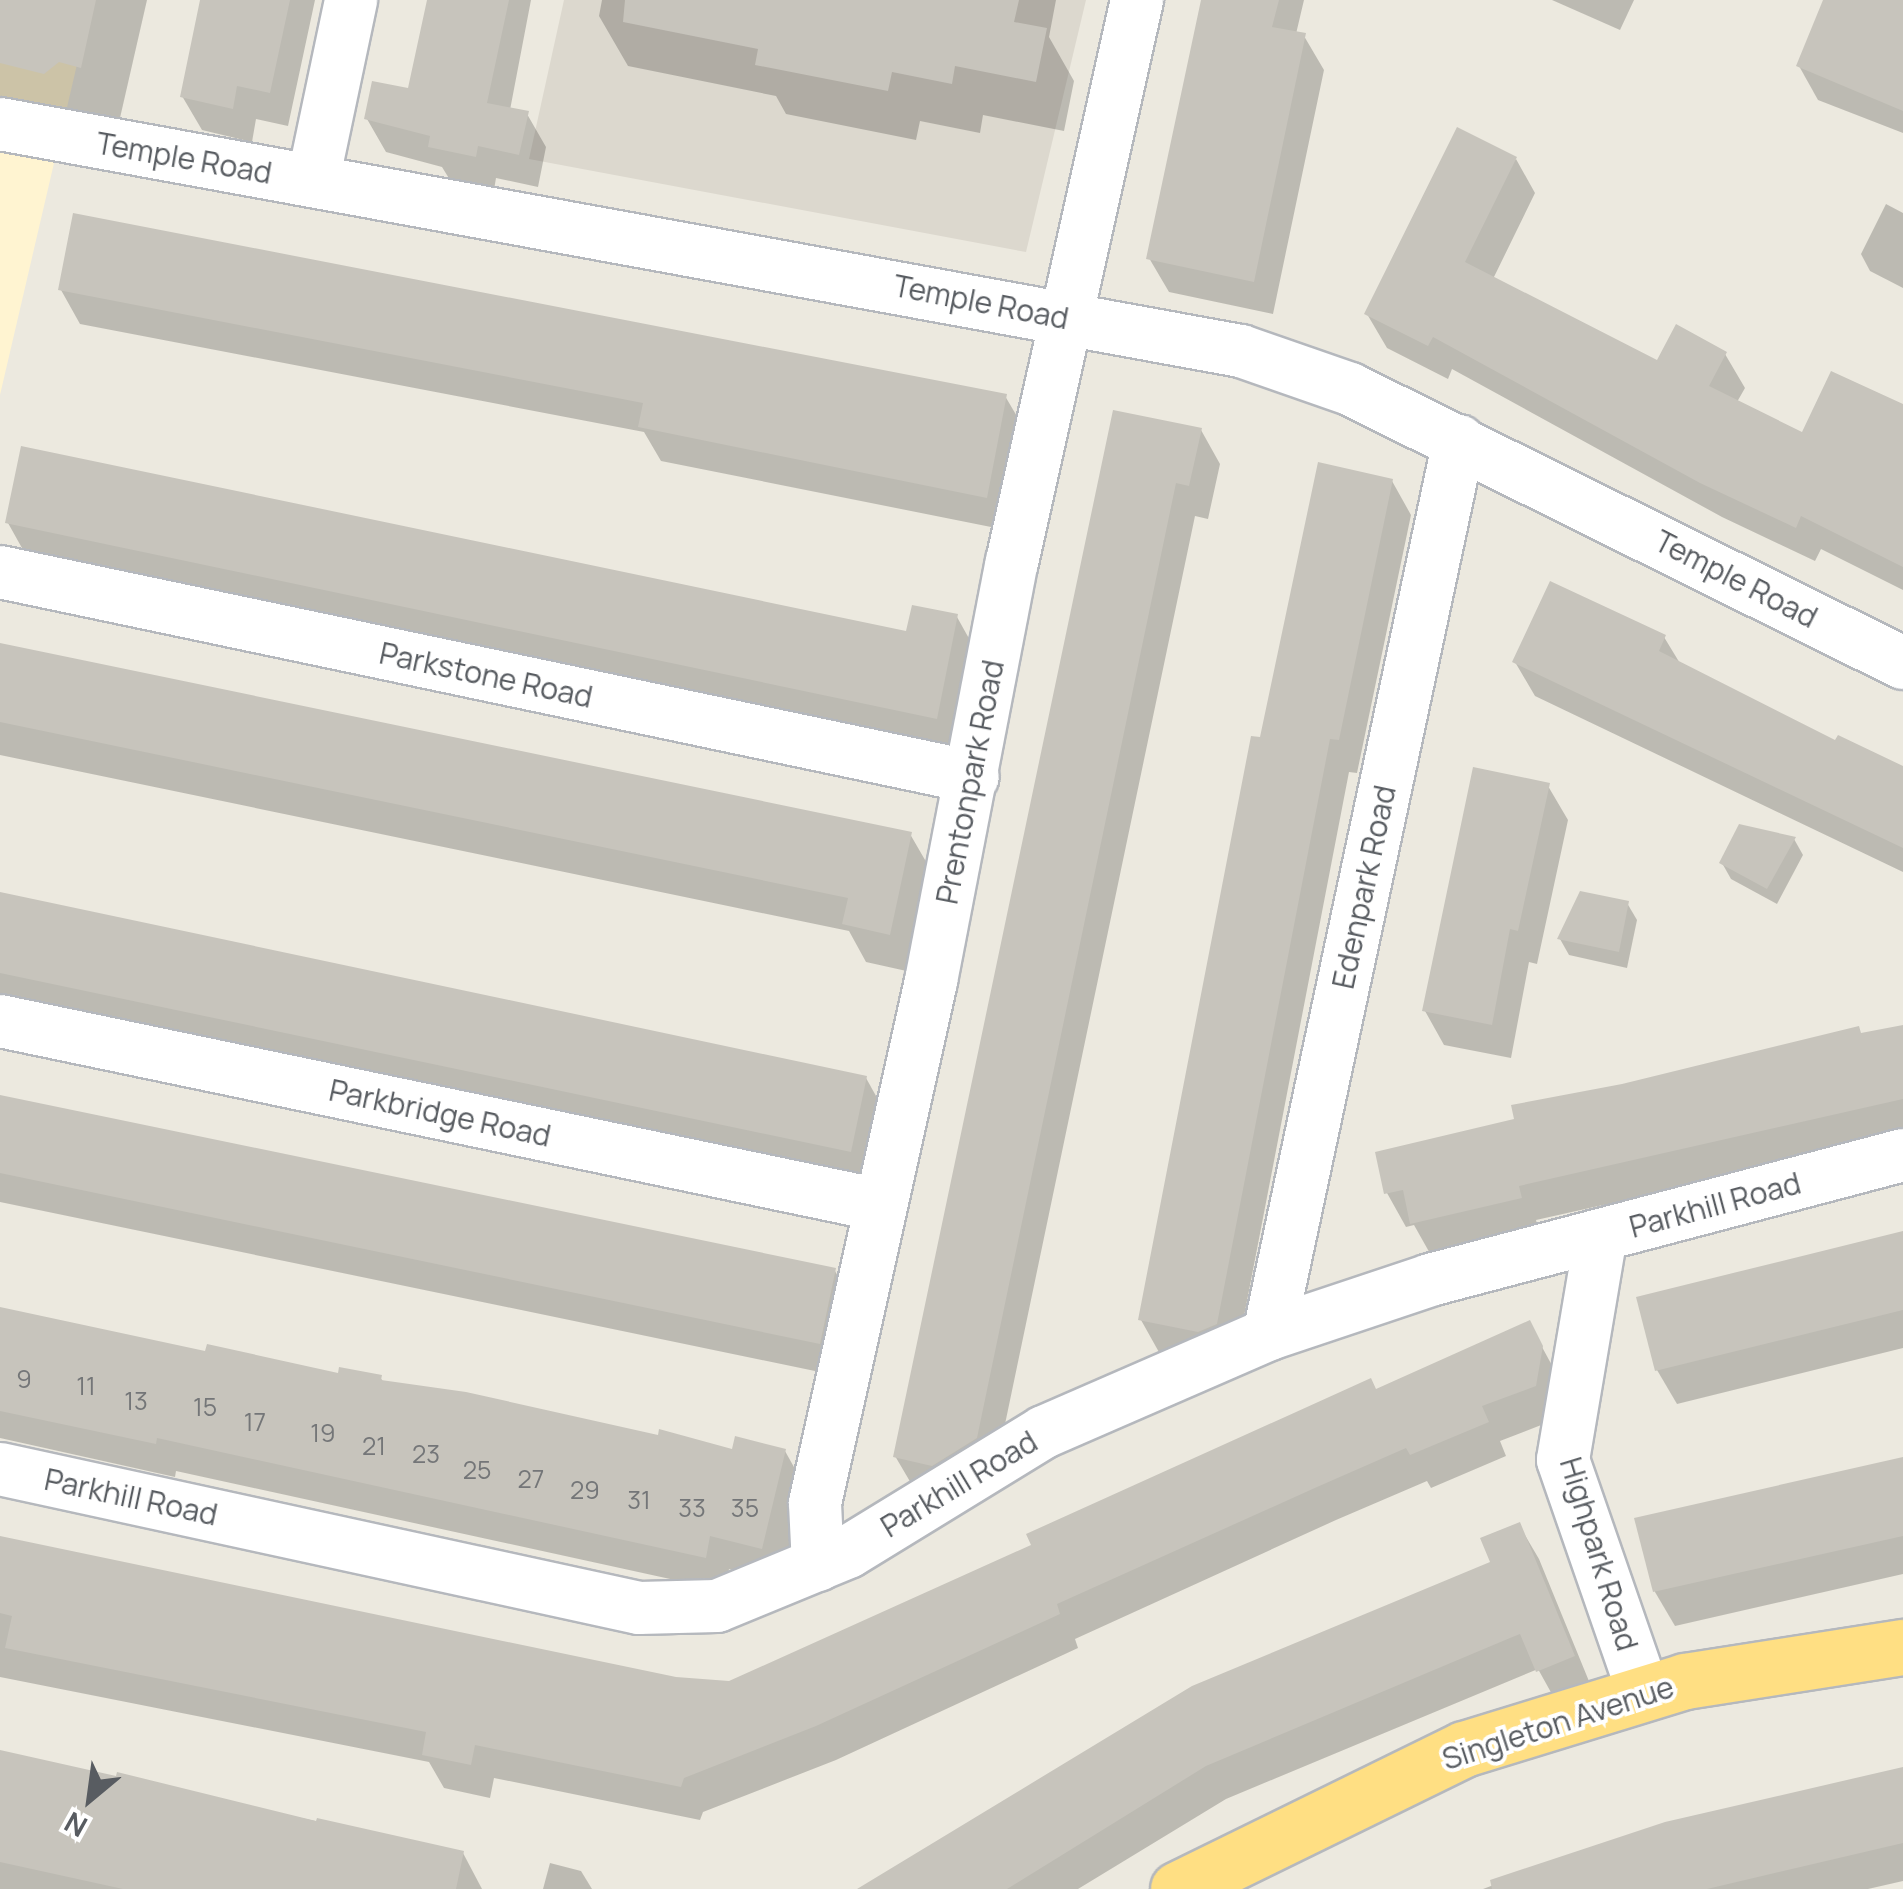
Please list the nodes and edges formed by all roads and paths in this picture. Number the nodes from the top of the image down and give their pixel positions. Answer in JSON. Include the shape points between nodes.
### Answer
{"nodes":[{"id":1,"x":351,"y":0,"type":"edge"},
{"id":2,"x":1137,"y":0,"type":"edge"},
{"id":3,"x":0,"y":124,"type":"edge"},
{"id":4,"x":314,"y":181,"type":"junction"},
{"id":5,"x":1068,"y":319,"type":"junction"},
{"id":6,"x":1458,"y":440,"type":"junction"},
{"id":7,"x":0,"y":572,"type":"edge"},
{"id":8,"x":1903,"y":663,"type":"edge"},
{"id":9,"x":973,"y":777,"type":"junction"},
{"id":10,"x":0,"y":1021,"type":"edge"},
{"id":11,"x":1903,"y":1156,"type":"edge"},
{"id":12,"x":880,"y":1206,"type":"junction"},
{"id":13,"x":1601,"y":1234,"type":"junction"},
{"id":14,"x":1269,"y":1334,"type":"junction"},
{"id":15,"x":0,"y":1469,"type":"edge"},
{"id":16,"x":818,"y":1565,"type":"junction"},
{"id":17,"x":1903,"y":1647,"type":"edge"},
{"id":18,"x":1644,"y":1694,"type":"junction"},
{"id":19,"x":1178,"y":1889,"type":"edge"}],
"edges":[{"from":1,"to":4,"type":"street"},
{"from":2,"to":5,"type":"street","name":"Prentonpark Road"},
{"from":3,"to":4,"type":"street","name":"Temple Road"},
{"from":4,"to":5,"type":"street","name":"Temple Road"},
{"from":5,"to":6,"type":"street","name":"Temple Road","via":[[1241,352],[1350,389]]},
{"from":5,"to":9,"type":"street","name":"Prentonpark Road","via":[[1012,562]]},
{"from":6,"to":8,"type":"street","name":"Temple Road"},
{"from":6,"to":14,"type":"street","name":"Edenpark Road"},
{"from":7,"to":9,"type":"street","name":"Parkstone Road"},
{"from":9,"to":12,"type":"street","name":"Prentonpark Road"},
{"from":10,"to":12,"type":"street","name":"Parkbridge Road"},
{"from":11,"to":13,"type":"street","name":"Parkhill Road"},
{"from":12,"to":16,"type":"street","name":"Prentonpark Road","via":[[814,1502]]},
{"from":13,"to":14,"type":"street","name":"Parkhill Road","via":[[1430,1280]]},
{"from":13,"to":18,"type":"street","name":"Highpark Road","via":[[1563,1460]]},
{"from":14,"to":16,"type":"street","name":"Parkhill Road","via":[[1044,1432]]},
{"from":15,"to":16,"type":"street","name":"Parkhill Road","via":[[639,1608],[717,1606]]},
{"from":17,"to":18,"type":"highway","name":"Singleton Avenue","via":[[1685,1681]]},
{"from":18,"to":19,"type":"highway","name":"Singleton Avenue","via":[[1464,1749]]}]}
